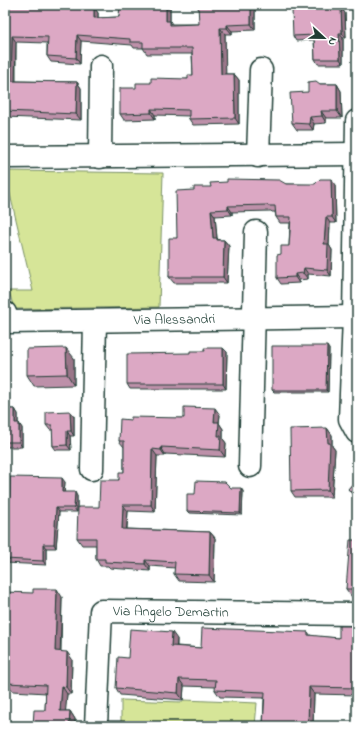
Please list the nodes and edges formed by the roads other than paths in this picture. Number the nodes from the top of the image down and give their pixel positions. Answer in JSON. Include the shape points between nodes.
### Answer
{"nodes":[{"id":1,"x":101,"y":66,"type":"dead end"},
{"id":2,"x":261,"y":70,"type":"dead end"},
{"id":3,"x":357,"y":121,"type":"edge"},
{"id":4,"x":357,"y":154,"type":"edge"},
{"id":5,"x":258,"y":156,"type":"junction"},
{"id":6,"x":5,"y":157,"type":"edge"},
{"id":7,"x":100,"y":157,"type":"junction"},
{"id":8,"x":256,"y":232,"type":"dead end"},
{"id":9,"x":5,"y":312,"type":"edge"},
{"id":10,"x":354,"y":317,"type":"junction"},
{"id":11,"x":254,"y":319,"type":"junction"},
{"id":12,"x":95,"y":321,"type":"junction"},
{"id":13,"x":357,"y":432,"type":"edge"},
{"id":14,"x":250,"y":466,"type":"dead end"},
{"id":15,"x":92,"y":469,"type":"dead end"},
{"id":16,"x":357,"y":614,"type":"edge"},
{"id":17,"x":96,"y":726,"type":"edge"}],
"edges":[{"from":1,"to":7,"type":"street"},
{"from":2,"to":5,"type":"street"},
{"from":3,"to":4,"type":"street"},
{"from":4,"to":5,"type":"street"},
{"from":4,"to":10,"type":"street"},
{"from":5,"to":7,"type":"street"},
{"from":6,"to":7,"type":"street"},
{"from":8,"to":11,"type":"street"},
{"from":9,"to":12,"type":"street","name":"Via Alessandri","via":[[8,322]]},
{"from":10,"to":11,"type":"street","name":"Via Alessandri"},
{"from":10,"to":13,"type":"street","via":[[350,418]]},
{"from":11,"to":12,"type":"street","name":"Via Alessandri"},
{"from":11,"to":14,"type":"street"},
{"from":12,"to":15,"type":"street"},
{"from":16,"to":17,"type":"street","name":"Via Angelo Demartin","via":[[101,611]]}]}
